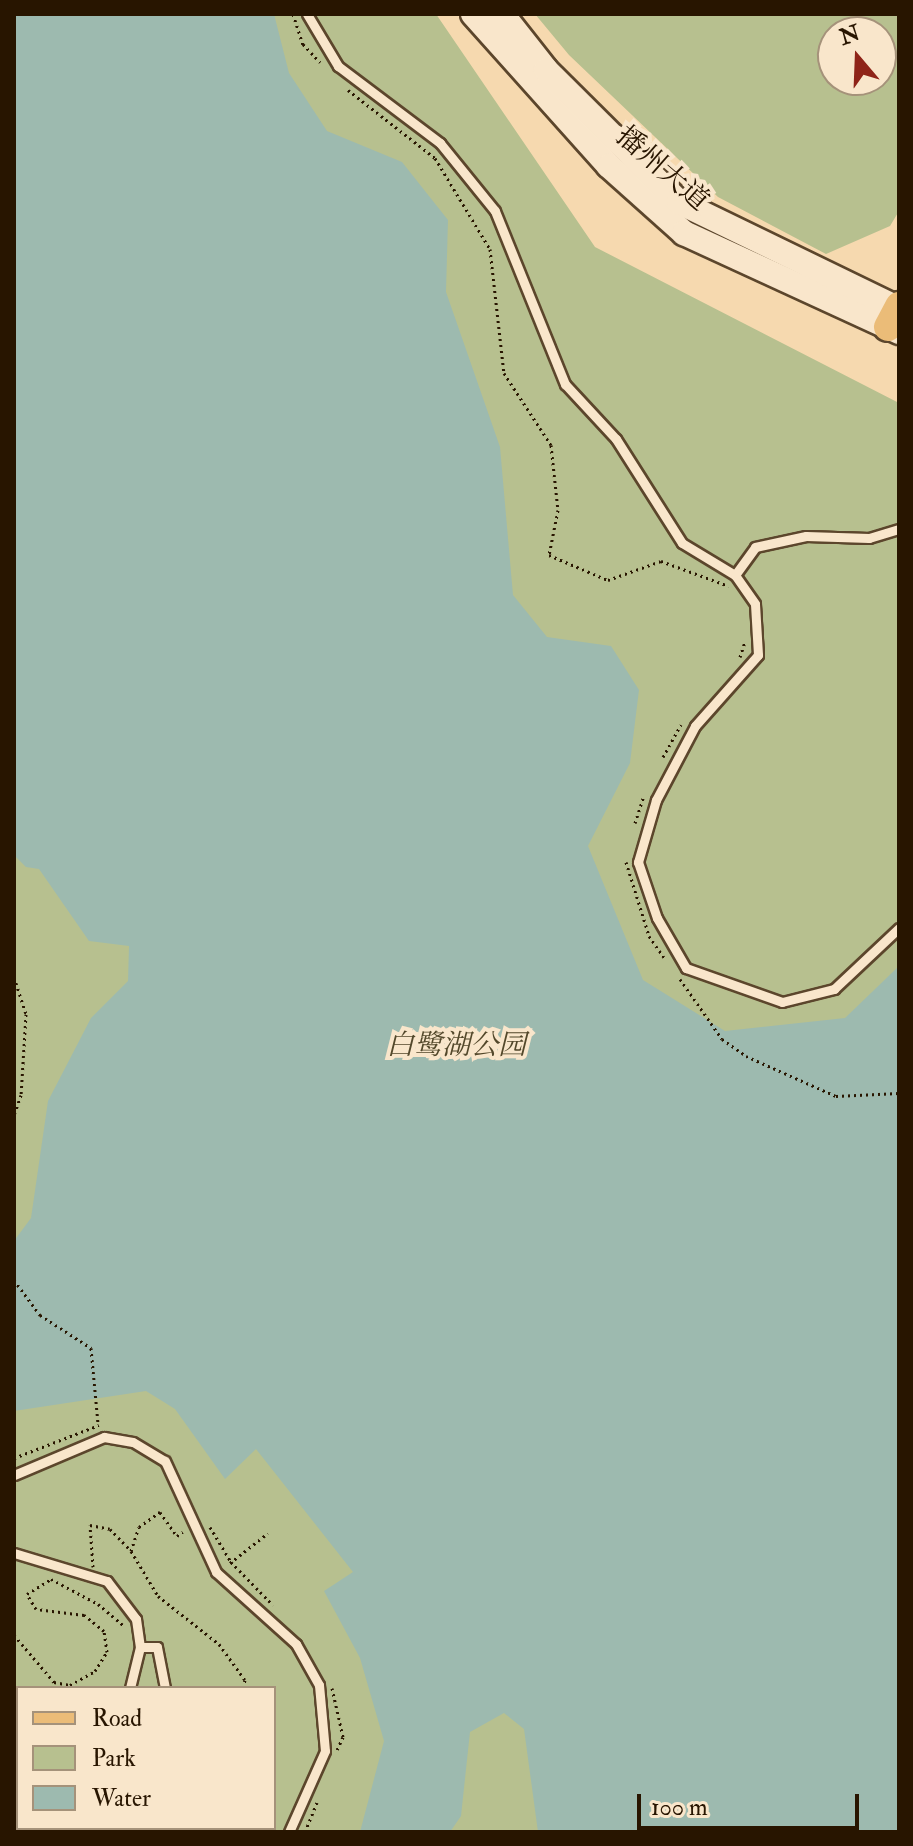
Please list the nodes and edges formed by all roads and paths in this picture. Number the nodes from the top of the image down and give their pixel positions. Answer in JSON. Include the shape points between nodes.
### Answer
{"nodes":[{"id":1,"x":293,"y":14,"type":"edge"},
{"id":2,"x":307,"y":14,"type":"edge"},
{"id":3,"x":473,"y":14,"type":"edge"},
{"id":4,"x":502,"y":14,"type":"edge"},
{"id":5,"x":323,"y":64,"type":"dead end"},
{"id":6,"x":343,"y":85,"type":"dead end"},
{"id":7,"x":897,"y":316,"type":"edge"},
{"id":8,"x":899,"y":529,"type":"edge"},
{"id":9,"x":735,"y":575,"type":"junction"},
{"id":10,"x":737,"y":589,"type":"dead end"},
{"id":11,"x":750,"y":630,"type":"dead end"},
{"id":12,"x":739,"y":659,"type":"dead end"},
{"id":13,"x":690,"y":717,"type":"dead end"},
{"id":14,"x":660,"y":765,"type":"dead end"},
{"id":15,"x":647,"y":789,"type":"dead end"},
{"id":16,"x":634,"y":828,"type":"dead end"},
{"id":17,"x":628,"y":855,"type":"dead end"},
{"id":18,"x":899,"y":928,"type":"edge"},
{"id":19,"x":14,"y":977,"type":"edge"},
{"id":20,"x":680,"y":979,"type":"junction"},
{"id":21,"x":695,"y":984,"type":"dead end"},
{"id":22,"x":899,"y":1093,"type":"edge"},
{"id":23,"x":14,"y":1115,"type":"edge"},
{"id":24,"x":14,"y":1280,"type":"edge"},
{"id":25,"x":98,"y":1425,"type":"dead end"},
{"id":26,"x":14,"y":1475,"type":"edge"},
{"id":27,"x":194,"y":1526,"type":"junction"},
{"id":28,"x":268,"y":1533,"type":"dead end"},
{"id":29,"x":131,"y":1551,"type":"junction"},
{"id":30,"x":14,"y":1553,"type":"edge"},
{"id":31,"x":216,"y":1572,"type":"junction"},
{"id":32,"x":93,"y":1576,"type":"junction"},
{"id":33,"x":137,"y":1627,"type":"junction"},
{"id":34,"x":14,"y":1635,"type":"edge"},
{"id":35,"x":140,"y":1647,"type":"junction"},
{"id":36,"x":130,"y":1686,"type":"edge"},
{"id":37,"x":165,"y":1686,"type":"edge"},
{"id":38,"x":244,"y":1686,"type":"edge"},
{"id":39,"x":289,"y":1832,"type":"edge"}],
"edges":[{"from":1,"to":5,"type":"path","via":[[303,44]]},
{"from":2,"to":9,"type":"lane","via":[[338,66],[440,143],[495,211],[565,384],[616,439],[682,543]]},
{"from":3,"to":7,"type":"main road","name":"播州大道","via":[[609,166],[684,233]]},
{"from":4,"to":7,"type":"main road","name":"播州大道","via":[[546,70],[679,202]]},
{"from":6,"to":10,"type":"path","via":[[435,158],[490,249],[504,373],[551,445],[558,510],[549,555],[608,580],[661,561]]},
{"from":8,"to":9,"type":"lane","via":[[869,538],[806,536],[755,547]]},
{"from":9,"to":18,"type":"lane","via":[[755,604],[758,655],[695,726],[656,800],[638,862],[657,918],[686,968],[782,1002],[834,989]]},
{"from":11,"to":12,"type":"path"},
{"from":13,"to":14,"type":"path"},
{"from":15,"to":16,"type":"path"},
{"from":17,"to":20,"type":"path","via":[[624,869],[649,936]]},
{"from":19,"to":23,"type":"path","via":[[26,1014],[21,1095]]},
{"from":20,"to":21,"type":"path"},
{"from":20,"to":22,"type":"path","via":[[722,1039],[746,1056],[836,1096]]},
{"from":24,"to":25,"type":"path","via":[[40,1315],[91,1348]]},
{"from":26,"to":27,"type":"lane","via":[[104,1437],[133,1442],[165,1461]]},
{"from":27,"to":29,"type":"path","via":[[177,1536],[160,1512],[139,1527]]},
{"from":27,"to":31,"type":"lane"},
{"from":28,"to":31,"type":"path"},
{"from":29,"to":32,"type":"path","via":[[110,1529],[90,1525]]},
{"from":29,"to":38,"type":"path","via":[[158,1596],[219,1644],[245,1680]]},
{"from":30,"to":32,"type":"lane"},
{"from":31,"to":39,"type":"lane","via":[[296,1644],[319,1685],[325,1751]]},
{"from":32,"to":33,"type":"lane","via":[[107,1581]]},
{"from":33,"to":34,"type":"path","via":[[119,1626],[98,1604],[51,1579],[27,1594],[36,1609],[84,1615],[104,1631],[107,1652],[95,1671],[70,1685],[54,1682]]},
{"from":33,"to":35,"type":"lane"},
{"from":35,"to":36,"type":"lane"},
{"from":35,"to":37,"type":"lane","via":[[157,1647]]}]}
